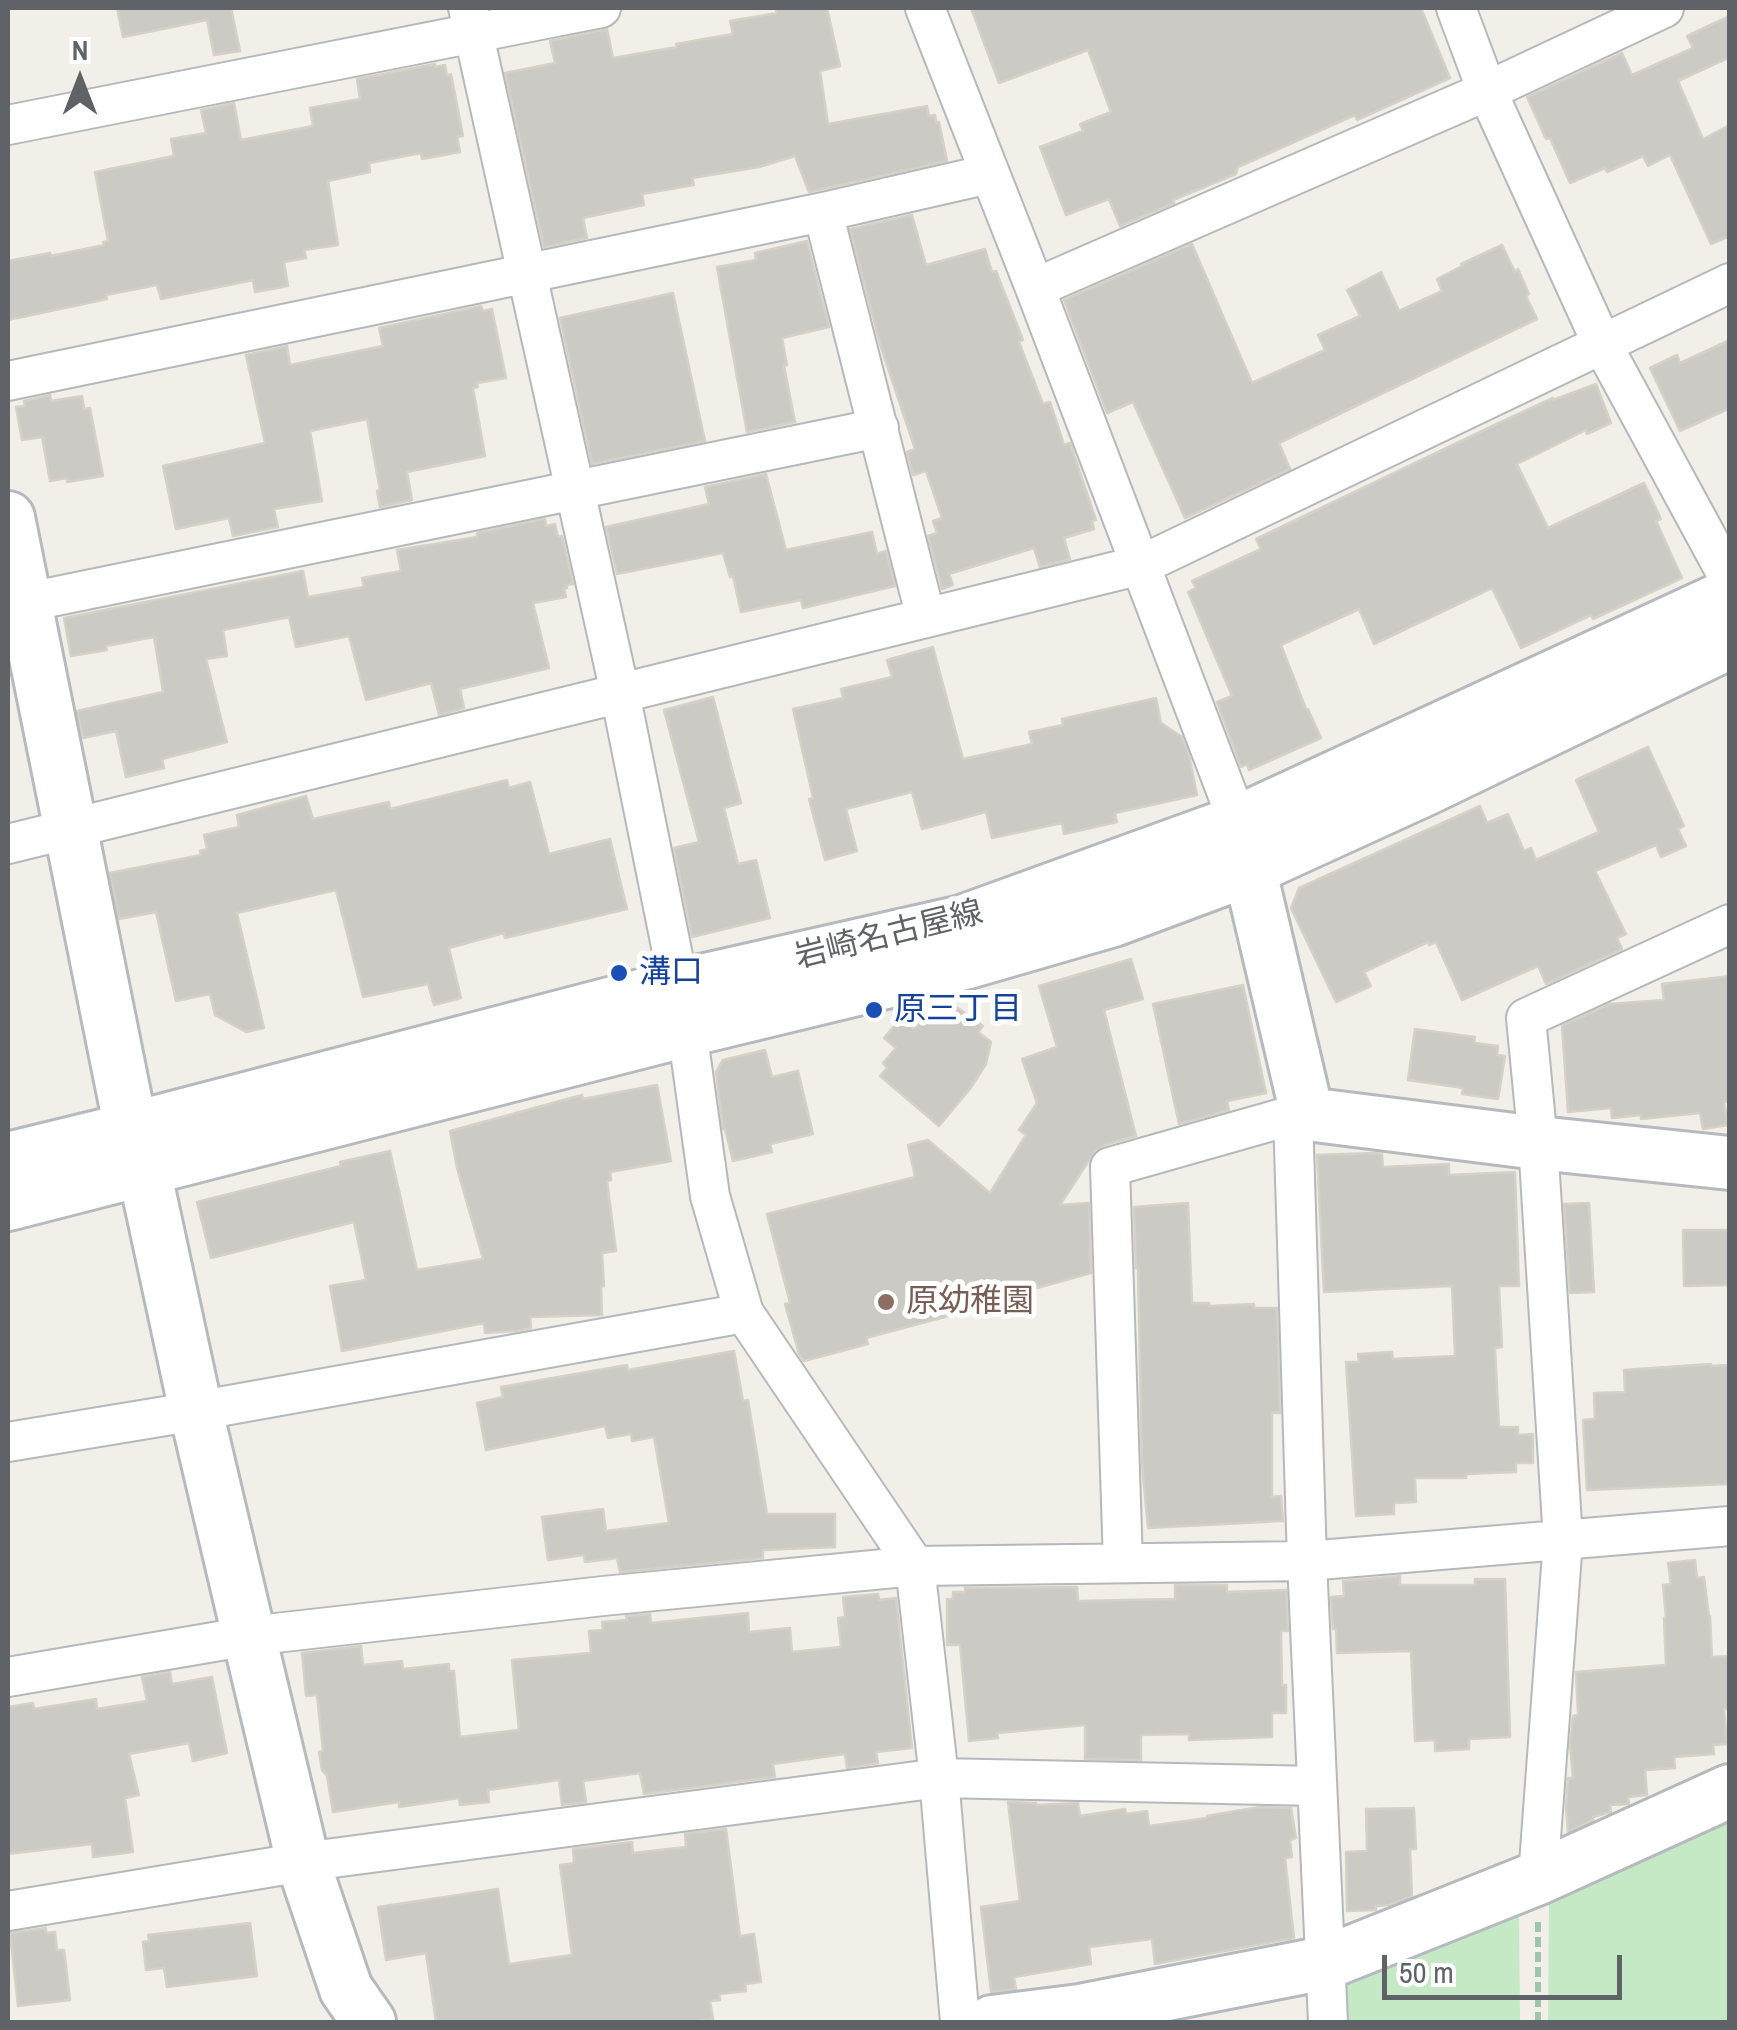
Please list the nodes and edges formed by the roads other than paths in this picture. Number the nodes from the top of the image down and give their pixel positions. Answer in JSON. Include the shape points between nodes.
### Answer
{"nodes":[{"id":1,"x":601,"y":8,"type":"edge"},
{"id":2,"x":925,"y":8,"type":"edge"},
{"id":3,"x":1456,"y":8,"type":"edge"},
{"id":4,"x":1664,"y":8,"type":"edge"},
{"id":5,"x":471,"y":20,"type":"edge"},
{"id":6,"x":1487,"y":92,"type":"junction"},
{"id":7,"x":8,"y":125,"type":"edge"},
{"id":8,"x":989,"y":174,"type":"junction"},
{"id":9,"x":823,"y":212,"type":"junction"},
{"id":10,"x":527,"y":273,"type":"junction"},
{"id":11,"x":1730,"y":283,"type":"edge"},
{"id":12,"x":1035,"y":288,"type":"junction"},
{"id":13,"x":1603,"y":346,"type":"junction"},
{"id":14,"x":8,"y":381,"type":"edge"},
{"id":15,"x":879,"y":428,"type":"junction"},
{"id":16,"x":575,"y":490,"type":"junction"},
{"id":17,"x":8,"y":518,"type":"edge"},
{"id":18,"x":1141,"y":566,"type":"junction"},
{"id":19,"x":1730,"y":580,"type":"edge"},
{"id":20,"x":1730,"y":595,"type":"edge"},
{"id":21,"x":16,"y":604,"type":"edge"},
{"id":22,"x":926,"y":618,"type":"junction"},
{"id":23,"x":1730,"y":642,"type":"edge"},
{"id":24,"x":620,"y":693,"type":"junction"},
{"id":25,"x":70,"y":829,"type":"junction"},
{"id":26,"x":8,"y":844,"type":"edge"},
{"id":27,"x":1244,"y":846,"type":"junction"},
{"id":28,"x":1730,"y":924,"type":"edge"},
{"id":29,"x":683,"y":1008,"type":"junction"},
{"id":30,"x":1300,"y":1114,"type":"junction"},
{"id":31,"x":1538,"y":1143,"type":"junction"},
{"id":32,"x":138,"y":1150,"type":"junction"},
{"id":33,"x":8,"y":1159,"type":"edge"},
{"id":34,"x":1730,"y":1163,"type":"edge"},
{"id":35,"x":8,"y":1204,"type":"edge"},
{"id":36,"x":744,"y":1314,"type":"junction"},
{"id":37,"x":196,"y":1411,"type":"junction"},
{"id":38,"x":8,"y":1442,"type":"edge"},
{"id":39,"x":1730,"y":1526,"type":"edge"},
{"id":40,"x":1563,"y":1540,"type":"junction"},
{"id":41,"x":1308,"y":1561,"type":"junction"},
{"id":42,"x":1123,"y":1564,"type":"junction"},
{"id":43,"x":915,"y":1566,"type":"junction"},
{"id":44,"x":249,"y":1636,"type":"junction"},
{"id":45,"x":8,"y":1678,"type":"edge"},
{"id":46,"x":938,"y":1778,"type":"junction"},
{"id":47,"x":1317,"y":1786,"type":"junction"},
{"id":48,"x":1730,"y":1791,"type":"edge"},
{"id":49,"x":304,"y":1862,"type":"junction"},
{"id":50,"x":1538,"y":1878,"type":"junction"},
{"id":51,"x":8,"y":1911,"type":"edge"},
{"id":52,"x":1325,"y":1963,"type":"junction"},
{"id":53,"x":1080,"y":2017,"type":"edge"},
{"id":54,"x":369,"y":2022,"type":"edge"},
{"id":55,"x":960,"y":2022,"type":"edge"},
{"id":56,"x":992,"y":2022,"type":"edge"},
{"id":57,"x":1328,"y":2022,"type":"edge"}],
"edges":[{"from":1,"to":5,"type":"street"},
{"from":2,"to":8,"type":"street"},
{"from":3,"to":6,"type":"street"},
{"from":4,"to":6,"type":"street"},
{"from":5,"to":7,"type":"street"},
{"from":5,"to":10,"type":"street"},
{"from":6,"to":12,"type":"street"},
{"from":6,"to":13,"type":"street"},
{"from":8,"to":9,"type":"street"},
{"from":8,"to":12,"type":"street"},
{"from":9,"to":10,"type":"street"},
{"from":9,"to":15,"type":"street"},
{"from":10,"to":14,"type":"street"},
{"from":10,"to":16,"type":"street"},
{"from":11,"to":13,"type":"street"},
{"from":12,"to":18,"type":"street"},
{"from":13,"to":18,"type":"street"},
{"from":13,"to":19,"type":"street"},
{"from":15,"to":16,"type":"street"},
{"from":15,"to":22,"type":"street"},
{"from":16,"to":21,"type":"street"},
{"from":16,"to":24,"type":"street"},
{"from":17,"to":21,"type":"street"},
{"from":18,"to":22,"type":"street"},
{"from":18,"to":27,"type":"street"},
{"from":20,"to":27,"type":"street","name":"岩崎名古屋線"},
{"from":21,"to":25,"type":"street"},
{"from":22,"to":24,"type":"street"},
{"from":23,"to":27,"type":"street","name":"岩崎名古屋線","via":[[1426,790]]},
{"from":24,"to":25,"type":"street"},
{"from":24,"to":29,"type":"street"},
{"from":25,"to":26,"type":"street"},
{"from":25,"to":32,"type":"street"},
{"from":27,"to":29,"type":"street","name":"岩崎名古屋線","via":[[1113,920],[968,962]]},
{"from":27,"to":30,"type":"street"},
{"from":28,"to":31,"type":"street","via":[[1526,1018]]},
{"from":29,"to":32,"type":"street","name":"岩崎名古屋線"},
{"from":29,"to":36,"type":"street","via":[[710,1196]]},
{"from":30,"to":31,"type":"street"},
{"from":30,"to":41,"type":"street"},
{"from":30,"to":42,"type":"street","via":[[1110,1167]]},
{"from":31,"to":34,"type":"street"},
{"from":31,"to":40,"type":"street"},
{"from":32,"to":33,"type":"street","name":"岩崎名古屋線"},
{"from":32,"to":35,"type":"street","name":"岩崎名古屋線"},
{"from":32,"to":37,"type":"street"},
{"from":36,"to":37,"type":"street"},
{"from":36,"to":43,"type":"street"},
{"from":37,"to":38,"type":"street"},
{"from":37,"to":44,"type":"street"},
{"from":39,"to":40,"type":"street"},
{"from":40,"to":41,"type":"street"},
{"from":40,"to":50,"type":"street"},
{"from":41,"to":42,"type":"street"},
{"from":41,"to":47,"type":"street"},
{"from":42,"to":43,"type":"street"},
{"from":43,"to":44,"type":"street"},
{"from":43,"to":46,"type":"street"},
{"from":44,"to":45,"type":"street"},
{"from":44,"to":49,"type":"street"},
{"from":46,"to":47,"type":"street"},
{"from":46,"to":49,"type":"street"},
{"from":46,"to":55,"type":"street"},
{"from":47,"to":52,"type":"street"},
{"from":48,"to":50,"type":"street"},
{"from":49,"to":51,"type":"street"},
{"from":49,"to":54,"type":"street","via":[[346,1989]]},
{"from":50,"to":52,"type":"street"},
{"from":52,"to":53,"type":"street"},
{"from":52,"to":57,"type":"street"},
{"from":53,"to":56,"type":"street"}]}
